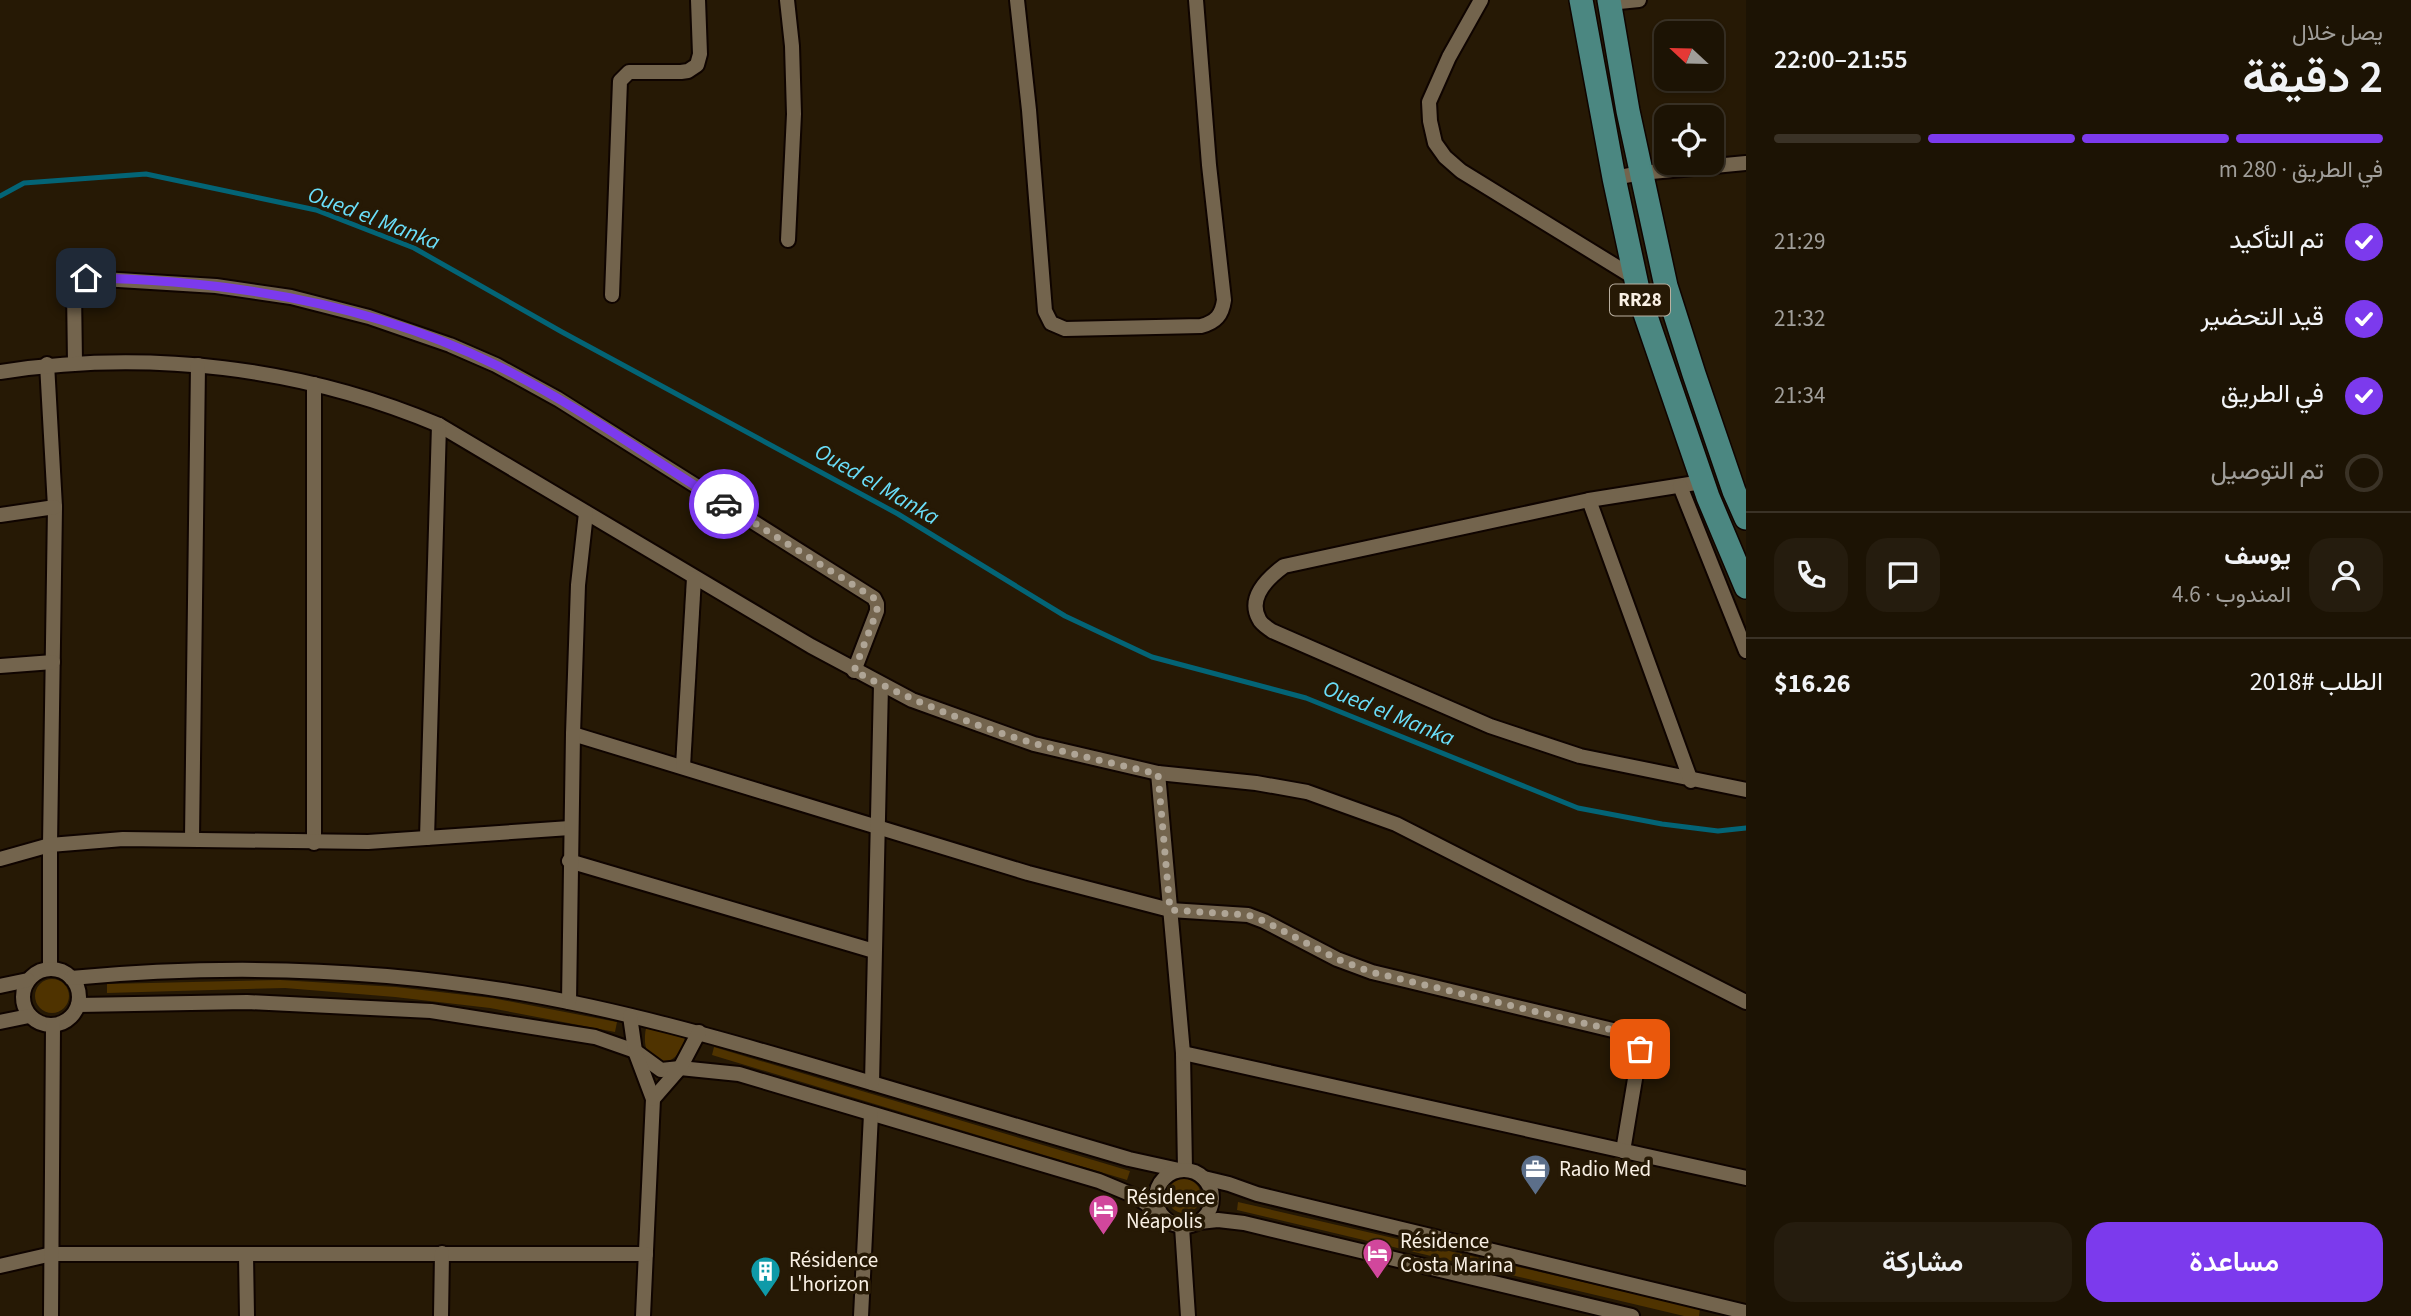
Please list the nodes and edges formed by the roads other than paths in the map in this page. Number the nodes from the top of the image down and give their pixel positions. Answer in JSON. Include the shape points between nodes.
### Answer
{"nodes":[{"id":1,"x":698,"y":0,"type":"edge"},
{"id":2,"x":786,"y":0,"type":"edge"},
{"id":3,"x":1017,"y":0,"type":"edge"},
{"id":4,"x":1196,"y":0,"type":"edge"},
{"id":5,"x":1481,"y":0,"type":"edge"},
{"id":6,"x":1581,"y":0,"type":"edge"},
{"id":7,"x":1639,"y":0,"type":"edge"},
{"id":8,"x":1609,"y":1,"type":"edge"},
{"id":9,"x":1746,"y":163,"type":"edge"},
{"id":10,"x":1641,"y":173,"type":"junction"},
{"id":11,"x":1614,"y":178,"type":"junction"},
{"id":12,"x":788,"y":240,"type":"dead end"},
{"id":13,"x":1635,"y":278,"type":"junction"},
{"id":14,"x":612,"y":295,"type":"dead end"},
{"id":15,"x":75,"y":363,"type":"junction"},
{"id":16,"x":47,"y":364,"type":"junction"},
{"id":17,"x":198,"y":365,"type":"junction"},
{"id":18,"x":0,"y":372,"type":"edge"},
{"id":19,"x":314,"y":384,"type":"junction"},
{"id":20,"x":439,"y":425,"type":"junction"},
{"id":21,"x":1691,"y":484,"type":"junction"},
{"id":22,"x":1589,"y":500,"type":"junction"},
{"id":23,"x":55,"y":507,"type":"junction"},
{"id":24,"x":586,"y":513,"type":"junction"},
{"id":25,"x":0,"y":515,"type":"edge"},
{"id":26,"x":1746,"y":518,"type":"edge"},
{"id":27,"x":694,"y":578,"type":"junction"},
{"id":28,"x":1746,"y":587,"type":"edge"},
{"id":29,"x":1746,"y":651,"type":"edge"},
{"id":30,"x":52,"y":662,"type":"junction"},
{"id":31,"x":0,"y":666,"type":"edge"},
{"id":32,"x":854,"y":671,"type":"junction"},
{"id":33,"x":881,"y":685,"type":"junction"},
{"id":34,"x":573,"y":734,"type":"junction"},
{"id":35,"x":683,"y":766,"type":"junction"},
{"id":36,"x":1158,"y":774,"type":"junction"},
{"id":37,"x":1691,"y":780,"type":"junction"},
{"id":38,"x":1746,"y":790,"type":"edge"},
{"id":39,"x":878,"y":827,"type":"junction"},
{"id":40,"x":570,"y":828,"type":"junction"},
{"id":41,"x":427,"y":838,"type":"junction"},
{"id":42,"x":192,"y":839,"type":"junction"},
{"id":43,"x":314,"y":843,"type":"junction"},
{"id":44,"x":50,"y":845,"type":"junction"},
{"id":45,"x":0,"y":859,"type":"edge"},
{"id":46,"x":569,"y":861,"type":"junction"},
{"id":47,"x":1170,"y":910,"type":"junction"},
{"id":48,"x":874,"y":951,"type":"junction"},
{"id":49,"x":50,"y":968,"type":"junction"},
{"id":50,"x":71,"y":978,"type":"junction"},
{"id":51,"x":28,"y":980,"type":"junction"},
{"id":52,"x":0,"y":986,"type":"edge"},
{"id":53,"x":569,"y":1002,"type":"junction"},
{"id":54,"x":1746,"y":1002,"type":"edge"},
{"id":55,"x":78,"y":1005,"type":"junction"},
{"id":56,"x":29,"y":1016,"type":"junction"},
{"id":57,"x":630,"y":1016,"type":"junction"},
{"id":58,"x":0,"y":1023,"type":"edge"},
{"id":59,"x":53,"y":1026,"type":"junction"},
{"id":60,"x":699,"y":1032,"type":"junction"},
{"id":61,"x":635,"y":1051,"type":"junction"},
{"id":62,"x":1183,"y":1053,"type":"junction"},
{"id":63,"x":680,"y":1068,"type":"junction"},
{"id":64,"x":872,"y":1083,"type":"junction"},
{"id":65,"x":653,"y":1099,"type":"junction"},
{"id":66,"x":871,"y":1114,"type":"junction"},
{"id":67,"x":1623,"y":1151,"type":"junction"},
{"id":68,"x":1182,"y":1170,"type":"junction"},
{"id":69,"x":1204,"y":1178,"type":"junction"},
{"id":70,"x":1746,"y":1178,"type":"edge"},
{"id":71,"x":1160,"y":1213,"type":"junction"},
{"id":72,"x":1199,"y":1222,"type":"junction"},
{"id":73,"x":1182,"y":1227,"type":"junction"},
{"id":74,"x":442,"y":1253,"type":"junction"},
{"id":75,"x":52,"y":1254,"type":"junction"},
{"id":76,"x":646,"y":1254,"type":"junction"},
{"id":77,"x":246,"y":1255,"type":"junction"},
{"id":78,"x":0,"y":1266,"type":"edge"},
{"id":79,"x":1745,"y":1310,"type":"edge"},
{"id":80,"x":51,"y":1316,"type":"edge"},
{"id":81,"x":247,"y":1316,"type":"edge"},
{"id":82,"x":441,"y":1316,"type":"edge"},
{"id":83,"x":643,"y":1316,"type":"edge"},
{"id":84,"x":861,"y":1316,"type":"edge"},
{"id":85,"x":1188,"y":1316,"type":"edge"},
{"id":86,"x":1632,"y":1316,"type":"edge"}],
"edges":[{"from":1,"to":14,"type":"street","via":[[697,65],[681,72],[629,72],[620,81]]},
{"from":2,"to":12,"type":"street","via":[[794,114]]},
{"from":3,"to":4,"type":"street","via":[[1045,311],[1051,324],[1065,329],[1201,326],[1214,322],[1221,313],[1224,300]]},
{"from":5,"to":13,"type":"street","via":[[1429,102],[1436,143],[1461,171]]},
{"from":6,"to":11,"type":"main road","number":"RR28"},
{"from":7,"to":8,"type":"street"},
{"from":8,"to":10,"type":"main road","number":"RR28"},
{"from":9,"to":10,"type":"street"},
{"from":10,"to":11,"type":"street"},
{"from":10,"to":26,"type":"main road","number":"RR28","via":[[1666,286]]},
{"from":11,"to":13,"type":"main road","number":"RR28"},
{"from":13,"to":21,"type":"main road","number":"RR28","via":[[1667,382]]},
{"from":15,"to":16,"type":"street"},
{"from":15,"to":17,"type":"street"},
{"from":15,"to":32,"type":"street","via":[[74,290],[86,278],[216,286],[291,297],[450,345],[558,399],[874,598],[877,611]]},
{"from":16,"to":18,"type":"street"},
{"from":16,"to":23,"type":"street"},
{"from":17,"to":19,"type":"street"},
{"from":17,"to":42,"type":"street"},
{"from":19,"to":20,"type":"street"},
{"from":19,"to":43,"type":"street"},
{"from":20,"to":24,"type":"street"},
{"from":20,"to":41,"type":"street"},
{"from":21,"to":22,"type":"street"},
{"from":21,"to":28,"type":"main road","number":"RR28"},
{"from":21,"to":29,"type":"street"},
{"from":22,"to":37,"type":"street"},
{"from":22,"to":37,"type":"street","via":[[1284,566],[1260,589],[1255,606],[1259,620],[1272,631],[1490,726],[1580,756]]},
{"from":23,"to":25,"type":"street"},
{"from":23,"to":30,"type":"street"},
{"from":24,"to":27,"type":"street"},
{"from":24,"to":34,"type":"street"},
{"from":27,"to":32,"type":"street"},
{"from":27,"to":35,"type":"street"},
{"from":30,"to":31,"type":"street"},
{"from":30,"to":44,"type":"street"},
{"from":32,"to":33,"type":"street"},
{"from":33,"to":36,"type":"street","via":[[1034,744]]},
{"from":33,"to":39,"type":"street"},
{"from":34,"to":35,"type":"street"},
{"from":34,"to":40,"type":"street"},
{"from":35,"to":39,"type":"street"},
{"from":36,"to":47,"type":"street"},
{"from":36,"to":54,"type":"street","via":[[1307,792],[1396,824]]},
{"from":37,"to":38,"type":"street"},
{"from":39,"to":47,"type":"street"},
{"from":39,"to":48,"type":"street"},
{"from":40,"to":41,"type":"street"},
{"from":40,"to":46,"type":"street"},
{"from":41,"to":43,"type":"street"},
{"from":42,"to":43,"type":"street"},
{"from":42,"to":44,"type":"street"},
{"from":44,"to":45,"type":"street"},
{"from":44,"to":49,"type":"street"},
{"from":46,"to":48,"type":"street"},
{"from":46,"to":53,"type":"street"},
{"from":47,"to":62,"type":"street"},
{"from":47,"to":67,"type":"street","via":[[1248,915],[1371,972],[1621,1032],[1640,1049]]},
{"from":48,"to":64,"type":"street"},
{"from":49,"to":50,"type":"street"},
{"from":49,"to":51,"type":"street"},
{"from":50,"to":53,"type":"street","via":[[311,972],[412,979]]},
{"from":50,"to":55,"type":"street","via":[[77,986]]},
{"from":51,"to":52,"type":"street"},
{"from":51,"to":56,"type":"street","via":[[22,998]]},
{"from":53,"to":57,"type":"street"},
{"from":55,"to":59,"type":"street","via":[[73,1015]]},
{"from":55,"to":61,"type":"street","via":[[247,1002],[431,1011],[575,1033]]},
{"from":56,"to":58,"type":"street"},
{"from":56,"to":59,"type":"street"},
{"from":57,"to":60,"type":"street"},
{"from":57,"to":61,"type":"street"},
{"from":59,"to":75,"type":"street"},
{"from":60,"to":63,"type":"street"},
{"from":60,"to":64,"type":"street"},
{"from":61,"to":63,"type":"street","via":[[661,1070]]},
{"from":61,"to":65,"type":"street"},
{"from":62,"to":67,"type":"street"},
{"from":62,"to":68,"type":"street"},
{"from":63,"to":65,"type":"street"},
{"from":63,"to":66,"type":"street","via":[[739,1074]]},
{"from":64,"to":68,"type":"street","via":[[1129,1159]]},
{"from":65,"to":76,"type":"street"},
{"from":66,"to":71,"type":"street","via":[[1108,1185]]},
{"from":66,"to":84,"type":"street"},
{"from":67,"to":70,"type":"street"},
{"from":68,"to":69,"type":"street"},
{"from":68,"to":71,"type":"street","via":[[1161,1182],[1156,1192]]},
{"from":69,"to":72,"type":"street","via":[[1210,1187],[1211,1207]]},
{"from":69,"to":79,"type":"street"},
{"from":71,"to":73,"type":"street"},
{"from":72,"to":73,"type":"street"},
{"from":72,"to":86,"type":"street","via":[[1230,1220]]},
{"from":73,"to":85,"type":"street"},
{"from":74,"to":76,"type":"street"},
{"from":74,"to":77,"type":"street"},
{"from":74,"to":82,"type":"street"},
{"from":75,"to":77,"type":"street"},
{"from":75,"to":78,"type":"street"},
{"from":75,"to":80,"type":"street"},
{"from":76,"to":83,"type":"street"},
{"from":77,"to":81,"type":"street"}]}
